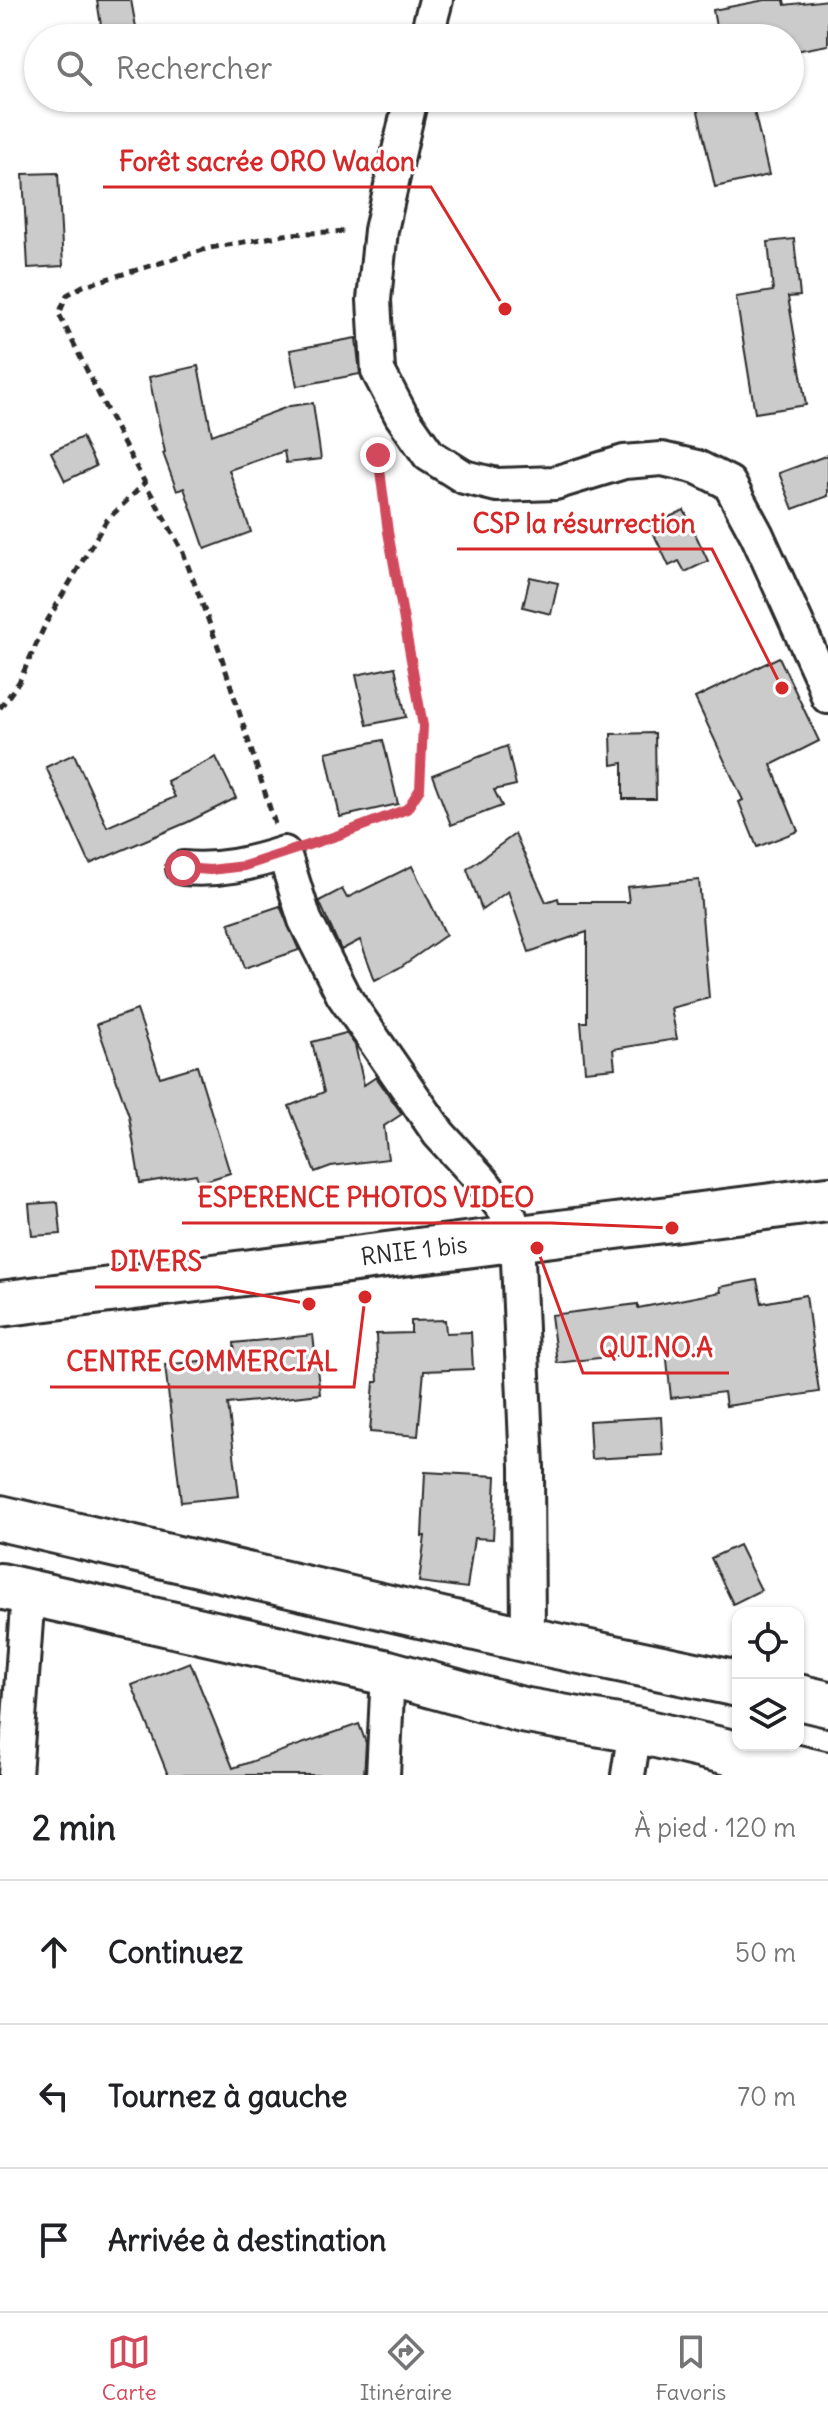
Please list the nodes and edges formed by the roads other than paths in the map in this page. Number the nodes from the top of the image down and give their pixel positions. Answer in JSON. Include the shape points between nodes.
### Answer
{"nodes":[{"id":1,"x":436,"y":0,"type":"edge"},
{"id":2,"x":430,"y":24,"type":"edge"},
{"id":3,"x":408,"y":112,"type":"edge"},
{"id":4,"x":828,"y":697,"type":"edge"},
{"id":5,"x":183,"y":868,"type":"dead end"},
{"id":6,"x":828,"y":1199,"type":"edge"},
{"id":7,"x":517,"y":1238,"type":"junction"},
{"id":8,"x":0,"y":1304,"type":"edge"},
{"id":9,"x":0,"y":1518,"type":"edge"},
{"id":10,"x":14,"y":1590,"type":"edge"},
{"id":11,"x":528,"y":1640,"type":"junction"},
{"id":12,"x":388,"y":1673,"type":"junction"},
{"id":13,"x":732,"y":1683,"type":"edge"},
{"id":14,"x":804,"y":1698,"type":"edge"},
{"id":15,"x":828,"y":1704,"type":"edge"},
{"id":16,"x":635,"y":1730,"type":"junction"},
{"id":17,"x":15,"y":1775,"type":"edge"},
{"id":18,"x":383,"y":1775,"type":"edge"},
{"id":19,"x":628,"y":1775,"type":"edge"},
{"id":20,"x":827,"y":1775,"type":"edge"}],
"edges":[{"from":1,"to":2,"type":"street"},
{"from":3,"to":4,"type":"street","via":[[381,230],[374,300],[378,371],[429,455],[464,477],[497,485],[555,483],[624,462],[662,459],[697,467],[729,483]]},
{"from":5,"to":7,"type":"street","via":[[244,866],[284,853],[305,920],[343,995],[439,1134],[510,1217]]},
{"from":6,"to":7,"type":"main road","name":"RNIE 1 bis"},
{"from":7,"to":8,"type":"main road","name":"RNIE 1 bis"},
{"from":7,"to":11,"type":"street"},
{"from":9,"to":11,"type":"main road"},
{"from":10,"to":12,"type":"main road"},
{"from":10,"to":17,"type":"street"},
{"from":11,"to":13,"type":"main road"},
{"from":12,"to":16,"type":"main road","via":[[522,1710]]},
{"from":12,"to":18,"type":"street"},
{"from":14,"to":15,"type":"main road"},
{"from":16,"to":19,"type":"street"},
{"from":16,"to":20,"type":"main road"}]}
